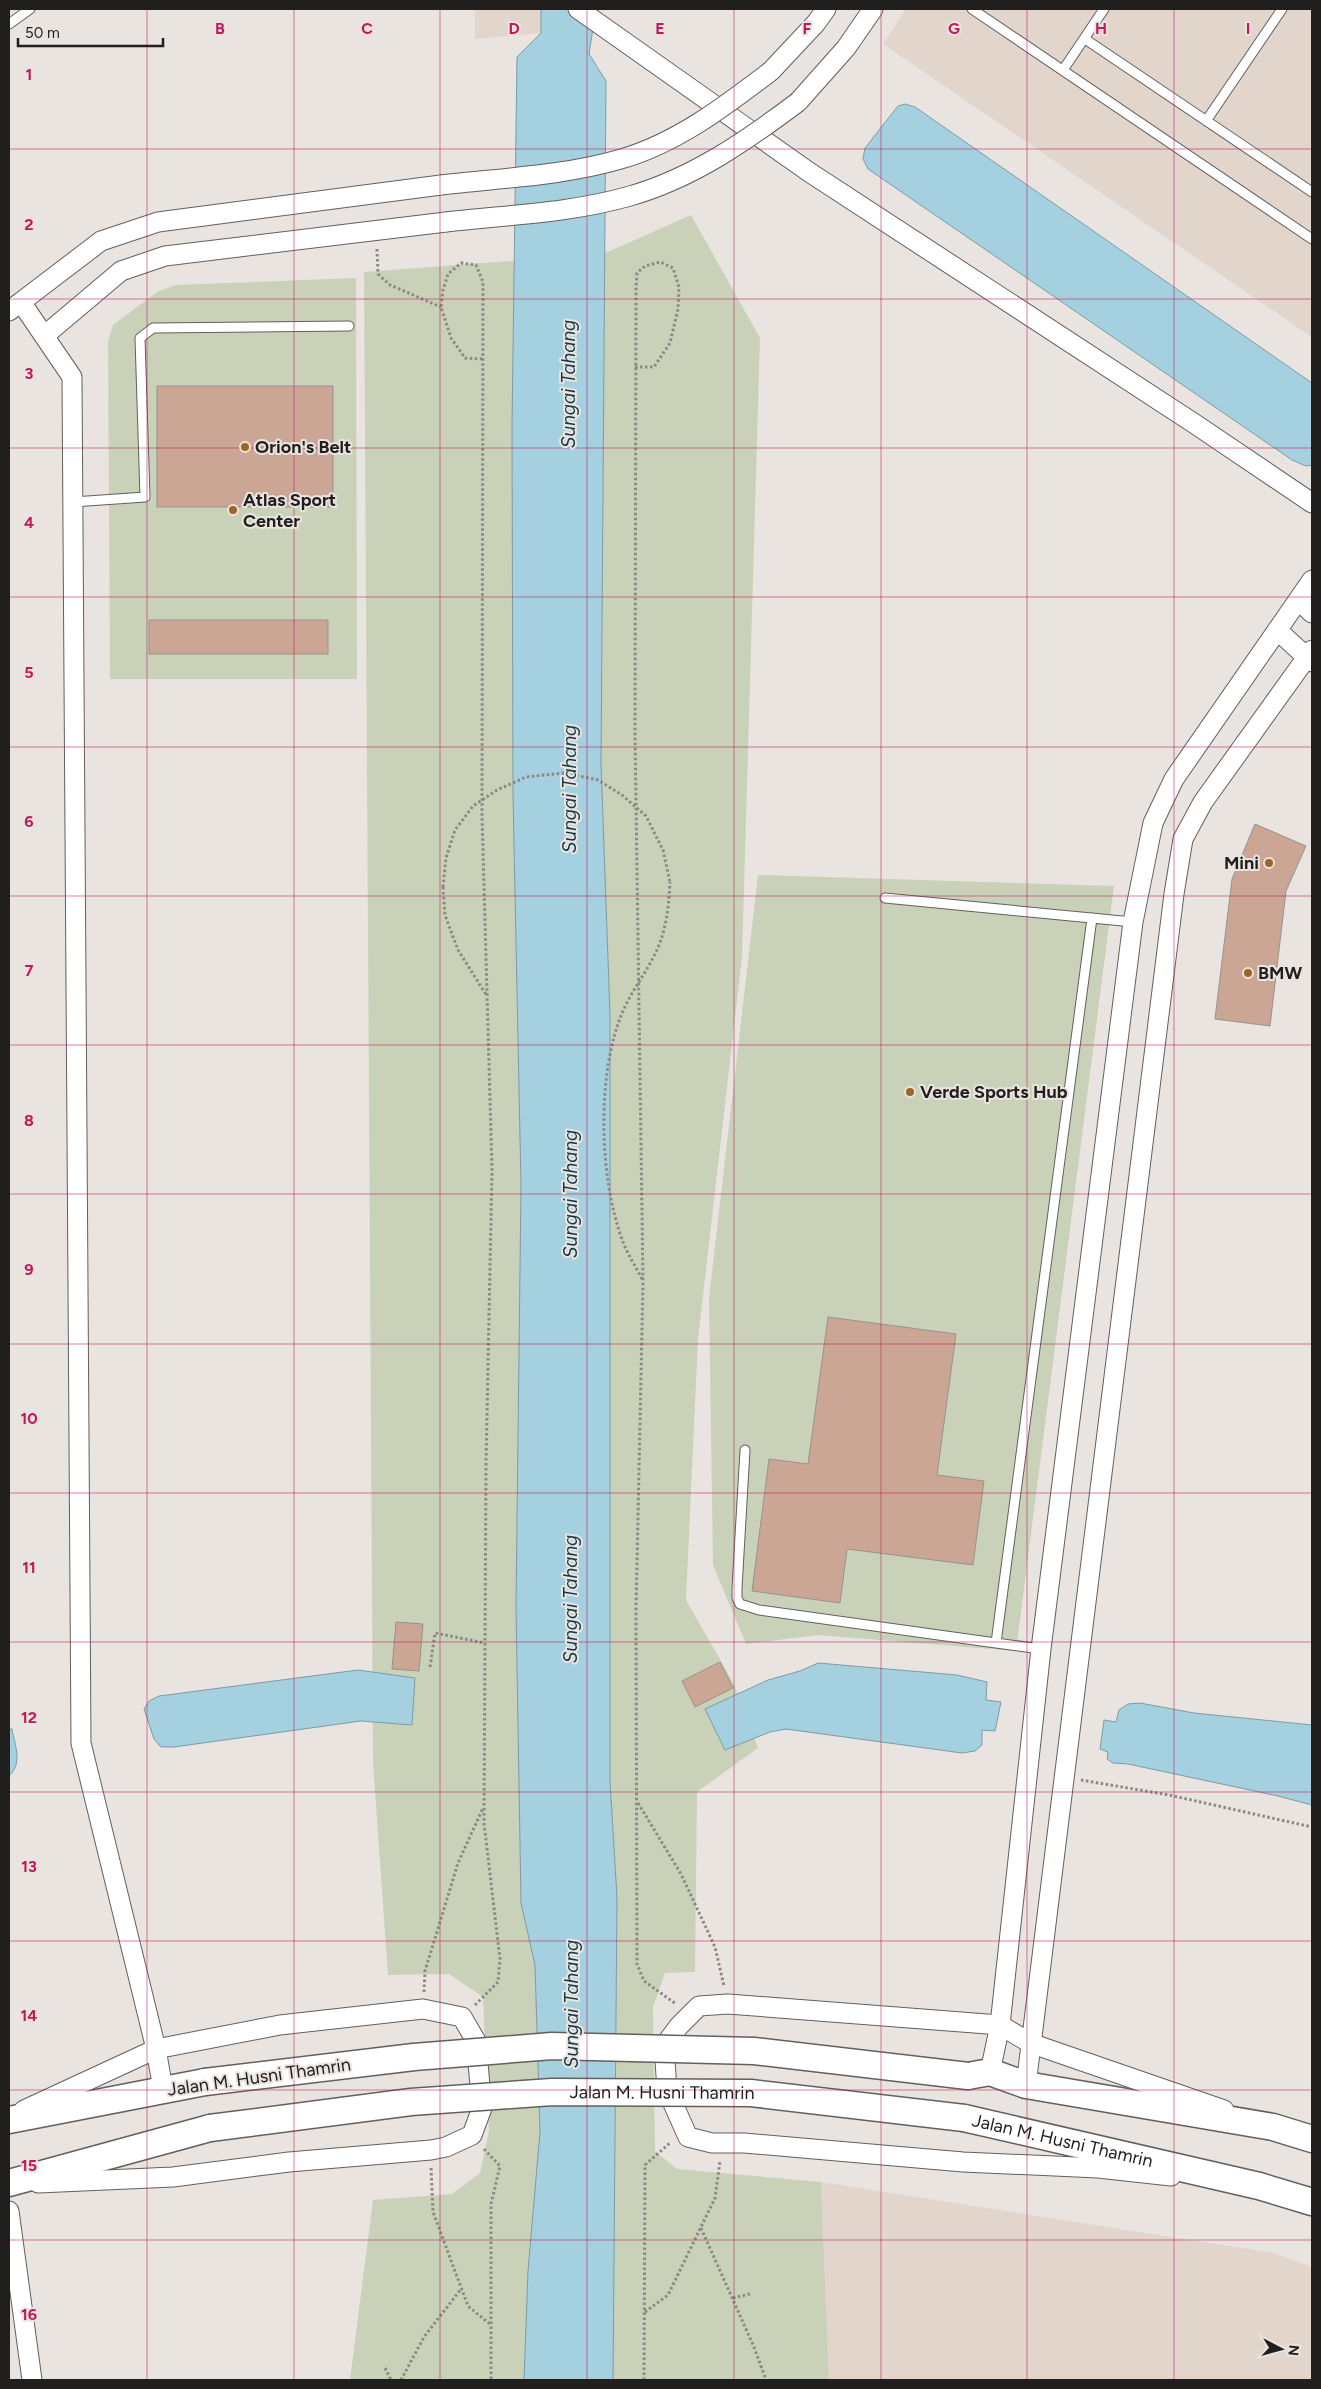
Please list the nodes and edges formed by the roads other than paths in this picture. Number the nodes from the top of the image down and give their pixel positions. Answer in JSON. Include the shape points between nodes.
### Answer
{"nodes":[{"id":1,"x":30,"y":9,"type":"edge"},
{"id":2,"x":578,"y":9,"type":"edge"},
{"id":3,"x":826,"y":9,"type":"edge"},
{"id":4,"x":873,"y":9,"type":"edge"},
{"id":5,"x":972,"y":9,"type":"edge"},
{"id":6,"x":1104,"y":9,"type":"edge"},
{"id":7,"x":1282,"y":9,"type":"edge"},
{"id":8,"x":9,"y":24,"type":"edge"},
{"id":9,"x":1085,"y":38,"type":"junction"},
{"id":10,"x":1064,"y":70,"type":"junction"},
{"id":11,"x":1206,"y":121,"type":"junction"},
{"id":12,"x":1312,"y":192,"type":"edge"},
{"id":13,"x":1312,"y":239,"type":"edge"},
{"id":14,"x":15,"y":306,"type":"edge"},
{"id":15,"x":349,"y":326,"type":"dead end"},
{"id":16,"x":44,"y":336,"type":"junction"},
{"id":17,"x":72,"y":502,"type":"junction"},
{"id":18,"x":1312,"y":503,"type":"edge"},
{"id":19,"x":1312,"y":580,"type":"edge"},
{"id":20,"x":1298,"y":600,"type":"junction"},
{"id":21,"x":1312,"y":613,"type":"edge"},
{"id":22,"x":1277,"y":630,"type":"junction"},
{"id":23,"x":1310,"y":657,"type":"edge"},
{"id":24,"x":885,"y":898,"type":"dead end"},
{"id":25,"x":1092,"y":918,"type":"junction"},
{"id":26,"x":1133,"y":922,"type":"junction"},
{"id":27,"x":745,"y":1450,"type":"dead end"},
{"id":28,"x":996,"y":1643,"type":"junction"},
{"id":29,"x":1041,"y":1649,"type":"junction"},
{"id":30,"x":1000,"y":2025,"type":"junction"},
{"id":31,"x":1030,"y":2042,"type":"junction"},
{"id":32,"x":156,"y":2050,"type":"junction"},
{"id":33,"x":979,"y":2074,"type":"junction"},
{"id":34,"x":1026,"y":2085,"type":"junction"},
{"id":35,"x":163,"y":2089,"type":"junction"},
{"id":36,"x":9,"y":2118,"type":"edge"},
{"id":37,"x":1273,"y":2127,"type":"junction"},
{"id":38,"x":1312,"y":2139,"type":"edge"},
{"id":39,"x":9,"y":2184,"type":"edge"},
{"id":40,"x":1259,"y":2186,"type":"junction"},
{"id":41,"x":1312,"y":2202,"type":"edge"},
{"id":42,"x":9,"y":2211,"type":"edge"},
{"id":43,"x":32,"y":2380,"type":"edge"}],
"edges":[{"from":1,"to":8,"type":"lane"},
{"from":2,"to":18,"type":"street","via":[[809,172]]},
{"from":3,"to":14,"type":"street","bridge":true,"via":[[771,71],[719,111],[672,138],[622,159],[561,172],[158,222],[101,241]]},
{"from":4,"to":16,"type":"street","bridge":true,"via":[[846,48],[798,102],[747,140],[693,171],[631,196],[568,209],[165,256],[121,271]]},
{"from":5,"to":10,"type":"lane"},
{"from":6,"to":9,"type":"lane"},
{"from":7,"to":11,"type":"lane"},
{"from":9,"to":10,"type":"lane"},
{"from":9,"to":11,"type":"lane"},
{"from":10,"to":13,"type":"lane"},
{"from":11,"to":12,"type":"lane"},
{"from":14,"to":16,"type":"street"},
{"from":15,"to":17,"type":"lane","via":[[153,328],[140,338],[145,497]]},
{"from":16,"to":17,"type":"street","via":[[72,377]]},
{"from":17,"to":32,"type":"street","via":[[81,1743]]},
{"from":19,"to":20,"type":"street"},
{"from":20,"to":21,"type":"street"},
{"from":20,"to":22,"type":"street"},
{"from":22,"to":23,"type":"street"},
{"from":22,"to":26,"type":"street","via":[[1174,779],[1153,823]]},
{"from":23,"to":31,"type":"street","via":[[1203,802],[1183,839],[1172,904]]},
{"from":24,"to":25,"type":"lane"},
{"from":25,"to":26,"type":"lane"},
{"from":25,"to":28,"type":"lane"},
{"from":26,"to":29,"type":"street"},
{"from":27,"to":28,"type":"lane","via":[[737,1588],[740,1604],[759,1610]]},
{"from":28,"to":29,"type":"lane"},
{"from":29,"to":30,"type":"street"},
{"from":30,"to":31,"type":"street"},
{"from":30,"to":33,"type":"street"},
{"from":30,"to":40,"type":"street","via":[[728,2004],[699,2006],[664,2046],[667,2090],[688,2137],[712,2143],[963,2162],[1098,2168]]},
{"from":31,"to":34,"type":"street"},
{"from":31,"to":37,"type":"street"},
{"from":32,"to":35,"type":"street"},
{"from":32,"to":36,"type":"street"},
{"from":32,"to":39,"type":"street","via":[[280,2025],[423,2008],[462,2017],[476,2041],[482,2108],[472,2136],[431,2150],[290,2162],[173,2177]]},
{"from":33,"to":34,"type":"main road","name":"Jalan M. Husni Thamrin"},
{"from":33,"to":35,"type":"main road","name":"Jalan M. Husni Thamrin","bridge":true,"via":[[754,2051],[552,2046],[414,2056]]},
{"from":34,"to":37,"type":"main road","name":"Jalan M. Husni Thamrin"},
{"from":35,"to":36,"type":"main road","name":"Jalan M. Husni Thamrin"},
{"from":37,"to":38,"type":"main road","name":"Jalan M. Husni Thamrin"},
{"from":39,"to":40,"type":"main road","name":"Jalan M. Husni Thamrin","bridge":true,"via":[[210,2128],[411,2102],[552,2092],[751,2093],[964,2118]]},
{"from":40,"to":41,"type":"main road","name":"Jalan M. Husni Thamrin"},
{"from":42,"to":43,"type":"street"}]}
